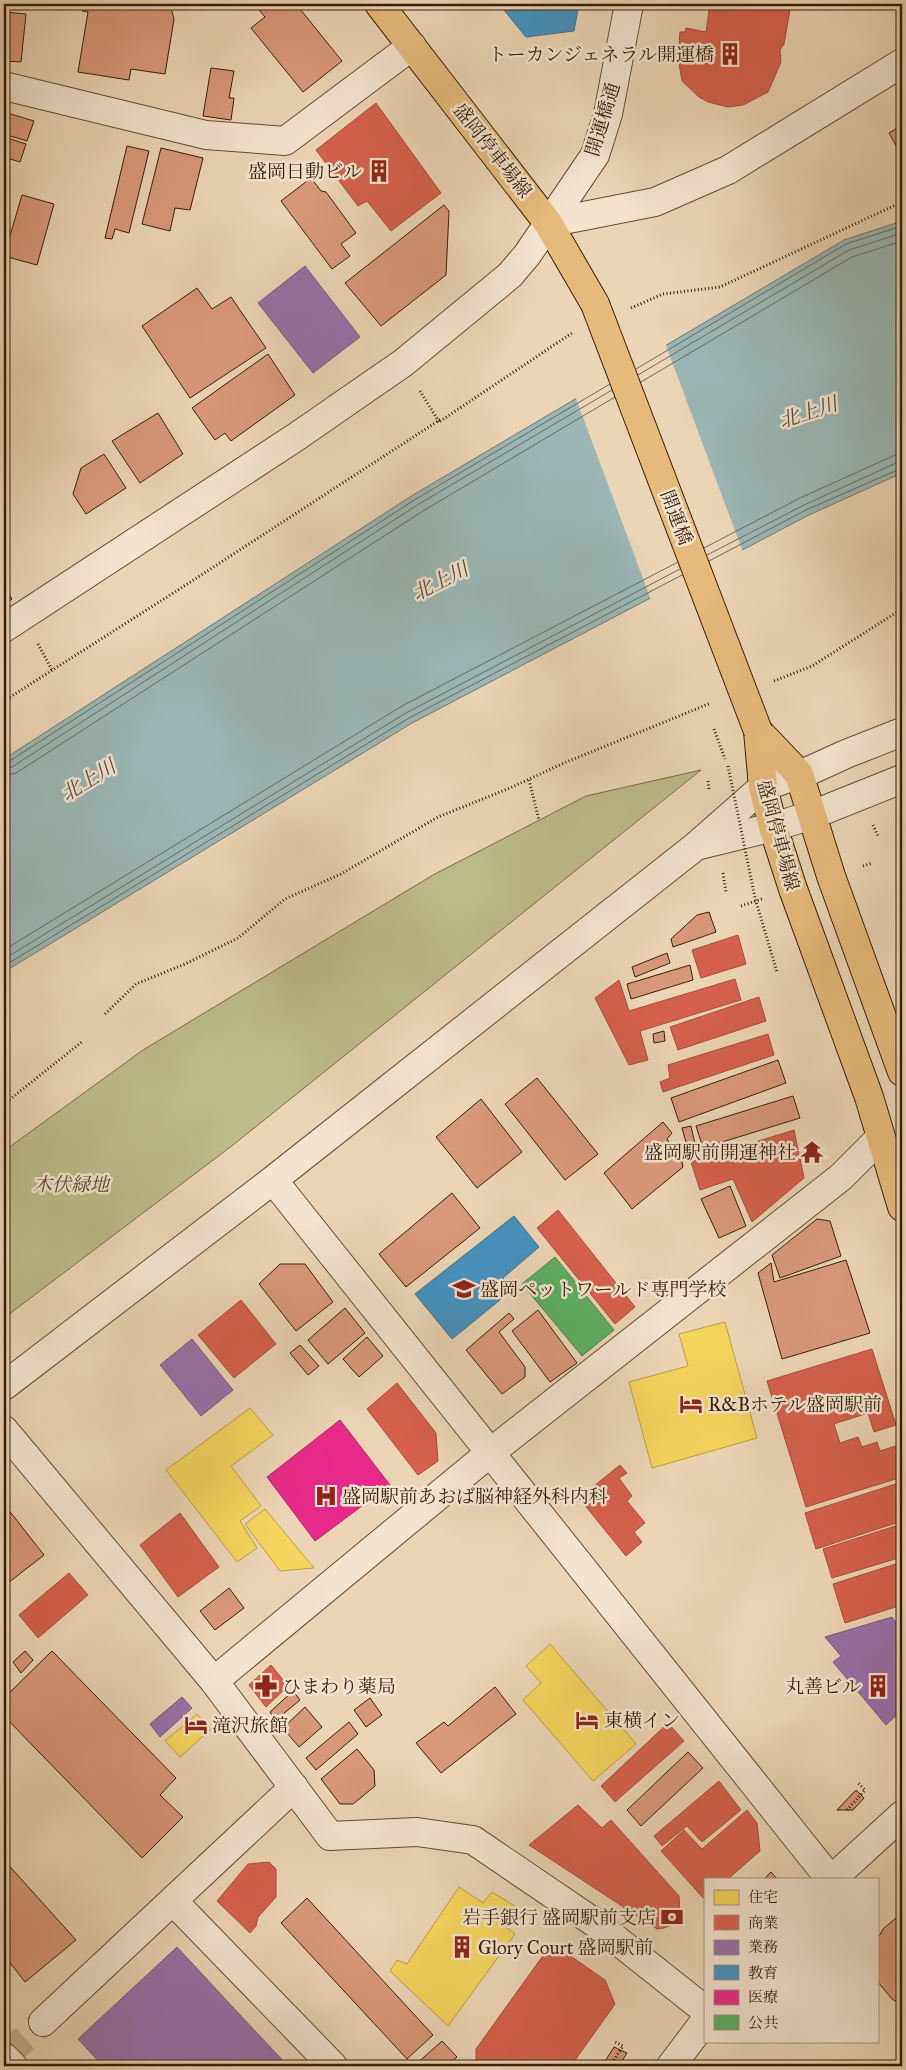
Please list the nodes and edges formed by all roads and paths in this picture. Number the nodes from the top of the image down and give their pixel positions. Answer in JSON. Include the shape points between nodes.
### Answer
{"nodes":[{"id":1,"x":379,"y":4,"type":"edge"},
{"id":2,"x":629,"y":4,"type":"edge"},
{"id":3,"x":412,"y":46,"type":"junction"},
{"id":4,"x":902,"y":63,"type":"edge"},
{"id":5,"x":4,"y":86,"type":"edge"},
{"id":6,"x":902,"y":202,"type":"edge"},
{"id":7,"x":548,"y":223,"type":"junction"},
{"id":8,"x":595,"y":304,"type":"joint"},
{"id":9,"x":628,"y":309,"type":"dead end"},
{"id":10,"x":565,"y":336,"type":"dead end"},
{"id":11,"x":902,"y":609,"type":"edge"},
{"id":12,"x":4,"y":628,"type":"edge"},
{"id":13,"x":812,"y":666,"type":"dead end"},
{"id":14,"x":4,"y":700,"type":"edge"},
{"id":15,"x":667,"y":721,"type":"dead end"},
{"id":16,"x":714,"y":729,"type":"dead end"},
{"id":17,"x":758,"y":730,"type":"junction"},
{"id":18,"x":902,"y":732,"type":"edge"},
{"id":19,"x":799,"y":774,"type":"junction"},
{"id":20,"x":902,"y":779,"type":"edge"},
{"id":21,"x":529,"y":780,"type":"junction"},
{"id":22,"x":763,"y":787,"type":"junction"},
{"id":23,"x":812,"y":814,"type":"junction"},
{"id":24,"x":539,"y":820,"type":"dead end"},
{"id":25,"x":773,"y":827,"type":"junction"},
{"id":26,"x":696,"y":846,"type":"junction"},
{"id":27,"x":776,"y":972,"type":"dead end"},
{"id":28,"x":105,"y":1014,"type":"dead end"},
{"id":29,"x":83,"y":1041,"type":"dead end"},
{"id":30,"x":902,"y":1072,"type":"edge"},
{"id":31,"x":4,"y":1104,"type":"edge"},
{"id":32,"x":880,"y":1138,"type":"junction"},
{"id":33,"x":273,"y":1180,"type":"junction"},
{"id":34,"x":902,"y":1207,"type":"edge"},
{"id":35,"x":4,"y":1386,"type":"edge"},
{"id":36,"x":4,"y":1430,"type":"edge"},
{"id":37,"x":491,"y":1452,"type":"junction"},
{"id":38,"x":214,"y":1681,"type":"junction"},
{"id":39,"x":858,"y":1783,"type":"dead end"},
{"id":40,"x":294,"y":1786,"type":"junction"},
{"id":41,"x":847,"y":1810,"type":"dead end"},
{"id":42,"x":902,"y":1815,"type":"edge"},
{"id":43,"x":830,"y":1878,"type":"edge"},
{"id":44,"x":832,"y":1878,"type":"edge"},
{"id":45,"x":173,"y":1901,"type":"junction"},
{"id":46,"x":704,"y":2009,"type":"edge"},
{"id":47,"x":43,"y":2022,"type":"tunnel mouth"},
{"id":48,"x":704,"y":2022,"type":"edge"},
{"id":49,"x":613,"y":2041,"type":"dead end"},
{"id":50,"x":902,"y":2054,"type":"edge"},
{"id":51,"x":4,"y":2057,"type":"edge"},
{"id":52,"x":902,"y":2065,"type":"edge"},
{"id":53,"x":13,"y":2066,"type":"edge"},
{"id":54,"x":333,"y":2066,"type":"edge"},
{"id":55,"x":610,"y":2066,"type":"edge"},
{"id":56,"x":671,"y":2066,"type":"edge"}],
"edges":[{"from":1,"to":3,"type":"main road","name":"盛岡停車場線"},
{"from":2,"to":7,"type":"street","name":"開運橋通","via":[[608,114],[595,155]]},
{"from":3,"to":5,"type":"street","via":[[285,141],[206,135]]},
{"from":3,"to":7,"type":"main road","name":"盛岡停車場線"},
{"from":4,"to":7,"type":"street","via":[[728,170],[655,202]]},
{"from":6,"to":9,"type":"path","via":[[720,287],[663,294]]},
{"from":7,"to":8,"type":"main road","name":"盛岡停車場線"},
{"from":7,"to":12,"type":"street","name":"開運橋通","via":[[510,275],[403,363]]},
{"from":8,"to":17,"type":"main road","name":"開運橋","bridge":true},
{"from":10,"to":14,"type":"path","via":[[439,422],[441,419]]},
{"from":11,"to":13,"type":"path"},
{"from":15,"to":21,"type":"path"},
{"from":16,"to":27,"type":"path","bridge":true,"via":[[728,766],[755,898]]},
{"from":17,"to":19,"type":"main road","name":"盛岡停車場線"},
{"from":17,"to":22,"type":"main road","name":"盛岡停車場線"},
{"from":18,"to":19,"type":"street"},
{"from":19,"to":22,"type":"street"},
{"from":19,"to":23,"type":"main road","name":"盛岡停車場線"},
{"from":20,"to":23,"type":"street"},
{"from":21,"to":24,"type":"path"},
{"from":21,"to":28,"type":"path","via":[[438,817],[341,874],[285,899],[238,938],[136,984]]},
{"from":22,"to":25,"type":"main road","name":"盛岡停車場線"},
{"from":22,"to":26,"type":"street"},
{"from":23,"to":25,"type":"street"},
{"from":23,"to":30,"type":"main road","name":"盛岡停車場線"},
{"from":25,"to":26,"type":"street"},
{"from":25,"to":32,"type":"main road","name":"盛岡停車場線","via":[[869,1097]]},
{"from":26,"to":33,"type":"street"},
{"from":29,"to":31,"type":"path"},
{"from":32,"to":34,"type":"main road","name":"盛岡停車場線"},
{"from":32,"to":37,"type":"street","via":[[841,1177]]},
{"from":33,"to":35,"type":"street"},
{"from":33,"to":37,"type":"street"},
{"from":36,"to":38,"type":"street"},
{"from":37,"to":38,"type":"street"},
{"from":37,"to":43,"type":"street"},
{"from":38,"to":40,"type":"street"},
{"from":39,"to":41,"type":"path","via":[[865,1790]]},
{"from":40,"to":45,"type":"street"},
{"from":40,"to":46,"type":"street","via":[[330,1836],[417,1832],[473,1840],[598,1925]]},
{"from":42,"to":44,"type":"street"},
{"from":45,"to":47,"type":"street"},
{"from":45,"to":54,"type":"street"},
{"from":48,"to":56,"type":"street"},
{"from":49,"to":55,"type":"path","via":[[623,2046]]},
{"from":50,"to":52,"type":"path","via":[[898,2061]]},
{"from":51,"to":53,"type":"street"}]}
